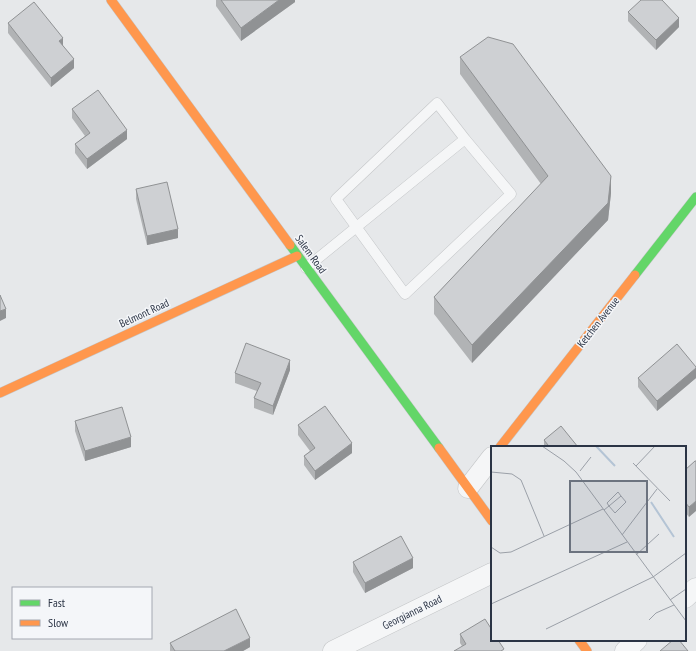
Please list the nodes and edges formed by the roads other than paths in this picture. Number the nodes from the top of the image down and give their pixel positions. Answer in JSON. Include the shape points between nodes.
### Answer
{"nodes":[{"id":1,"x":111,"y":0,"type":"edge"},
{"id":2,"x":465,"y":139,"type":"junction"},
{"id":3,"x":696,"y":197,"type":"edge"},
{"id":4,"x":356,"y":227,"type":"junction"},
{"id":5,"x":297,"y":256,"type":"junction"},
{"id":6,"x":306,"y":268,"type":"junction"},
{"id":7,"x":0,"y":393,"type":"edge"},
{"id":8,"x":501,"y":446,"type":"edge"},
{"id":9,"x":491,"y":458,"type":"edge"},
{"id":10,"x":468,"y":488,"type":"junction"},
{"id":11,"x":491,"y":520,"type":"edge"},
{"id":12,"x":491,"y":572,"type":"edge"},
{"id":13,"x":696,"y":588,"type":"edge"},
{"id":14,"x":686,"y":597,"type":"edge"},
{"id":15,"x":580,"y":641,"type":"edge"},
{"id":16,"x":636,"y":641,"type":"edge"},
{"id":17,"x":333,"y":651,"type":"edge"},
{"id":18,"x":587,"y":651,"type":"edge"},
{"id":19,"x":624,"y":651,"type":"edge"}],
"edges":[{"from":1,"to":5,"type":"main road","name":"Salem Road"},
{"from":2,"to":4,"type":"lane"},
{"from":2,"to":4,"type":"lane","via":[[437,103],[336,198]]},
{"from":2,"to":4,"type":"lane","via":[[511,194],[405,294]]},
{"from":3,"to":8,"type":"main road","name":"Ketchen Avenue"},
{"from":4,"to":6,"type":"lane"},
{"from":5,"to":6,"type":"main road","name":"Salem Road"},
{"from":5,"to":7,"type":"main road","name":"Belmont Road"},
{"from":6,"to":10,"type":"main road","name":"Salem Road"},
{"from":9,"to":10,"type":"street"},
{"from":10,"to":11,"type":"main road","name":"Salem Road"},
{"from":12,"to":17,"type":"street","name":"Georgianna Road"},
{"from":13,"to":14,"type":"street"},
{"from":15,"to":18,"type":"main road"},
{"from":16,"to":19,"type":"street"}]}
